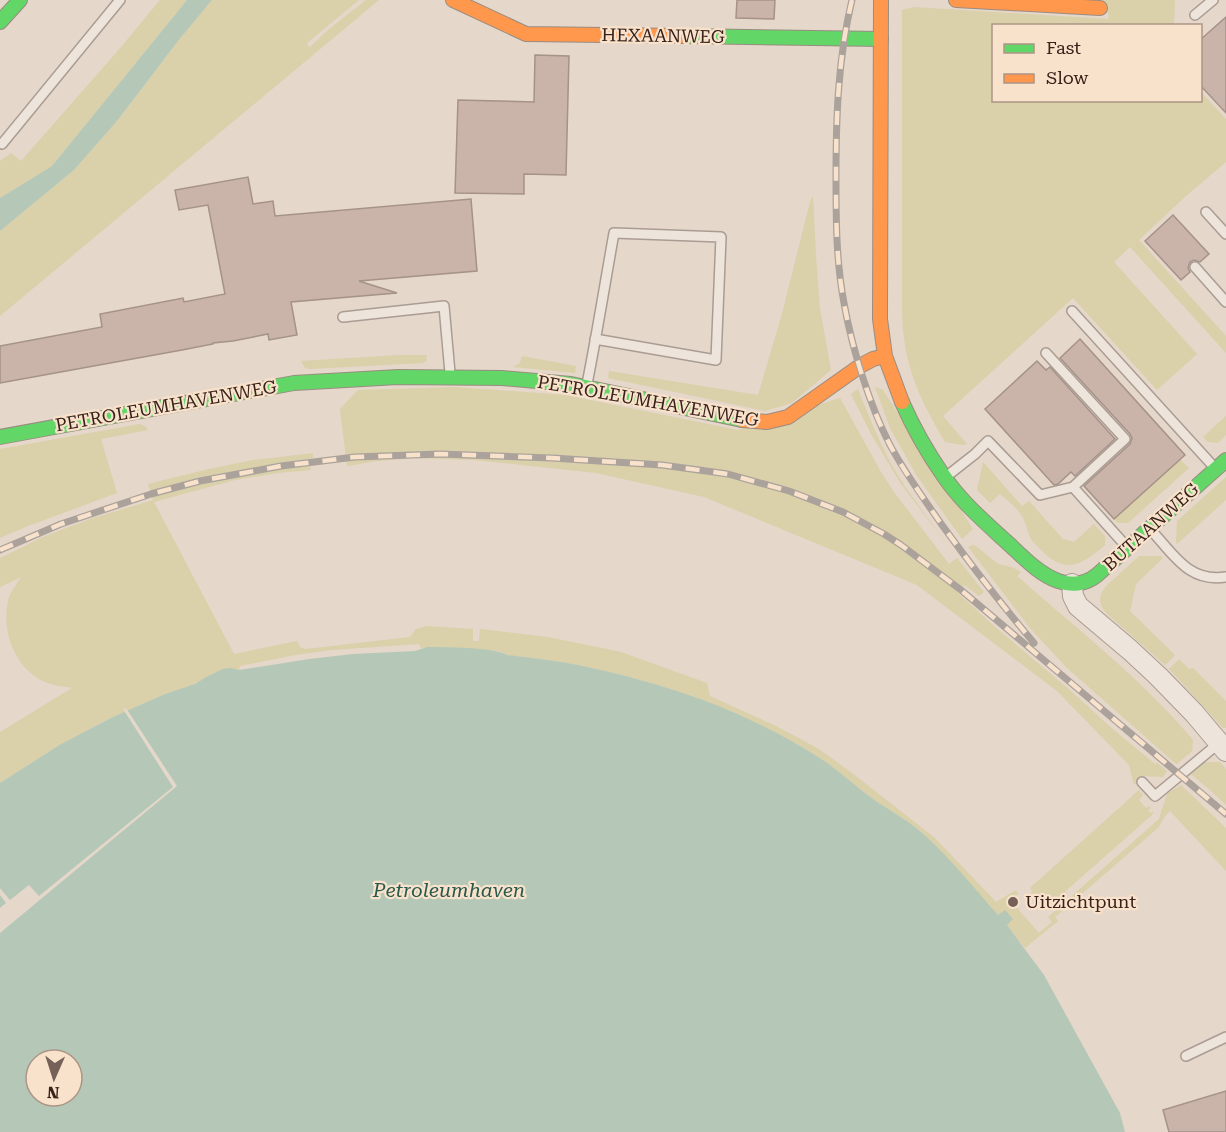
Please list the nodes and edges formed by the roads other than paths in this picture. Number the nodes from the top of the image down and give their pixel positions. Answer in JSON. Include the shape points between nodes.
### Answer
{"nodes":[{"id":1,"x":20,"y":0,"type":"edge"},
{"id":2,"x":120,"y":0,"type":"edge"},
{"id":3,"x":453,"y":0,"type":"edge"},
{"id":4,"x":881,"y":0,"type":"edge"},
{"id":5,"x":956,"y":0,"type":"edge"},
{"id":6,"x":1213,"y":0,"type":"edge"},
{"id":7,"x":1073,"y":3,"type":"edge"},
{"id":8,"x":1100,"y":8,"type":"dead end"},
{"id":9,"x":1195,"y":15,"type":"dead end"},
{"id":10,"x":0,"y":22,"type":"edge"},
{"id":11,"x":881,"y":39,"type":"junction"},
{"id":12,"x":2,"y":144,"type":"dead end"},
{"id":13,"x":1206,"y":212,"type":"dead end"},
{"id":14,"x":1226,"y":234,"type":"edge"},
{"id":15,"x":1195,"y":267,"type":"dead end"},
{"id":16,"x":1226,"y":302,"type":"edge"},
{"id":17,"x":1072,"y":311,"type":"dead end"},
{"id":18,"x":343,"y":317,"type":"dead end"},
{"id":19,"x":595,"y":339,"type":"junction"},
{"id":20,"x":1046,"y":353,"type":"dead end"},
{"id":21,"x":885,"y":356,"type":"junction"},
{"id":22,"x":450,"y":376,"type":"junction"},
{"id":23,"x":587,"y":386,"type":"junction"},
{"id":24,"x":0,"y":437,"type":"edge"},
{"id":25,"x":1221,"y":464,"type":"edge"},
{"id":26,"x":945,"y":477,"type":"junction"},
{"id":27,"x":1073,"y":487,"type":"junction"},
{"id":28,"x":1150,"y":528,"type":"junction"},
{"id":29,"x":1128,"y":548,"type":"junction"},
{"id":30,"x":1226,"y":577,"type":"edge"},
{"id":31,"x":1072,"y":584,"type":"junction"},
{"id":32,"x":1222,"y":747,"type":"edge"},
{"id":33,"x":1142,"y":782,"type":"dead end"},
{"id":34,"x":1226,"y":1037,"type":"edge"},
{"id":35,"x":1185,"y":1056,"type":"dead end"}],
"edges":[{"from":1,"to":10,"type":"main road"},
{"from":2,"to":12,"type":"lane"},
{"from":3,"to":11,"type":"main road","name":"HEXAANWEG","via":[[526,34]]},
{"from":4,"to":11,"type":"main road"},
{"from":5,"to":7,"type":"main road"},
{"from":6,"to":9,"type":"lane"},
{"from":7,"to":8,"type":"main road"},
{"from":11,"to":21,"type":"main road","via":[[880,308]]},
{"from":13,"to":14,"type":"lane"},
{"from":15,"to":16,"type":"lane"},
{"from":17,"to":25,"type":"lane"},
{"from":18,"to":22,"type":"lane","via":[[444,306]]},
{"from":19,"to":19,"type":"lane","via":[[614,233],[721,237],[716,360]]},
{"from":19,"to":23,"type":"lane"},
{"from":20,"to":27,"type":"lane","via":[[1125,439]]},
{"from":21,"to":23,"type":"main road","name":"PETROLEUMHAVENWEG","via":[[860,366],[794,414],[770,423]]},
{"from":21,"to":26,"type":"main road","via":[[914,427]]},
{"from":22,"to":23,"type":"main road","name":"PETROLEUMHAVENWEG"},
{"from":22,"to":24,"type":"main road","name":"PETROLEUMHAVENWEG","via":[[294,383]]},
{"from":25,"to":28,"type":"main road","name":"BUTAANWEG"},
{"from":26,"to":27,"type":"lane","via":[[988,441],[1040,495]]},
{"from":26,"to":31,"type":"main road","via":[[984,522],[1034,567],[1051,579]]},
{"from":27,"to":29,"type":"lane"},
{"from":28,"to":29,"type":"main road","name":"BUTAANWEG"},
{"from":28,"to":30,"type":"lane","via":[[1196,575]]},
{"from":29,"to":31,"type":"main road","name":"BUTAANWEG","via":[[1090,580]]},
{"from":31,"to":32,"type":"street","via":[[1078,606],[1158,676]]},
{"from":32,"to":33,"type":"lane","via":[[1155,796]]},
{"from":34,"to":35,"type":"lane"}]}
